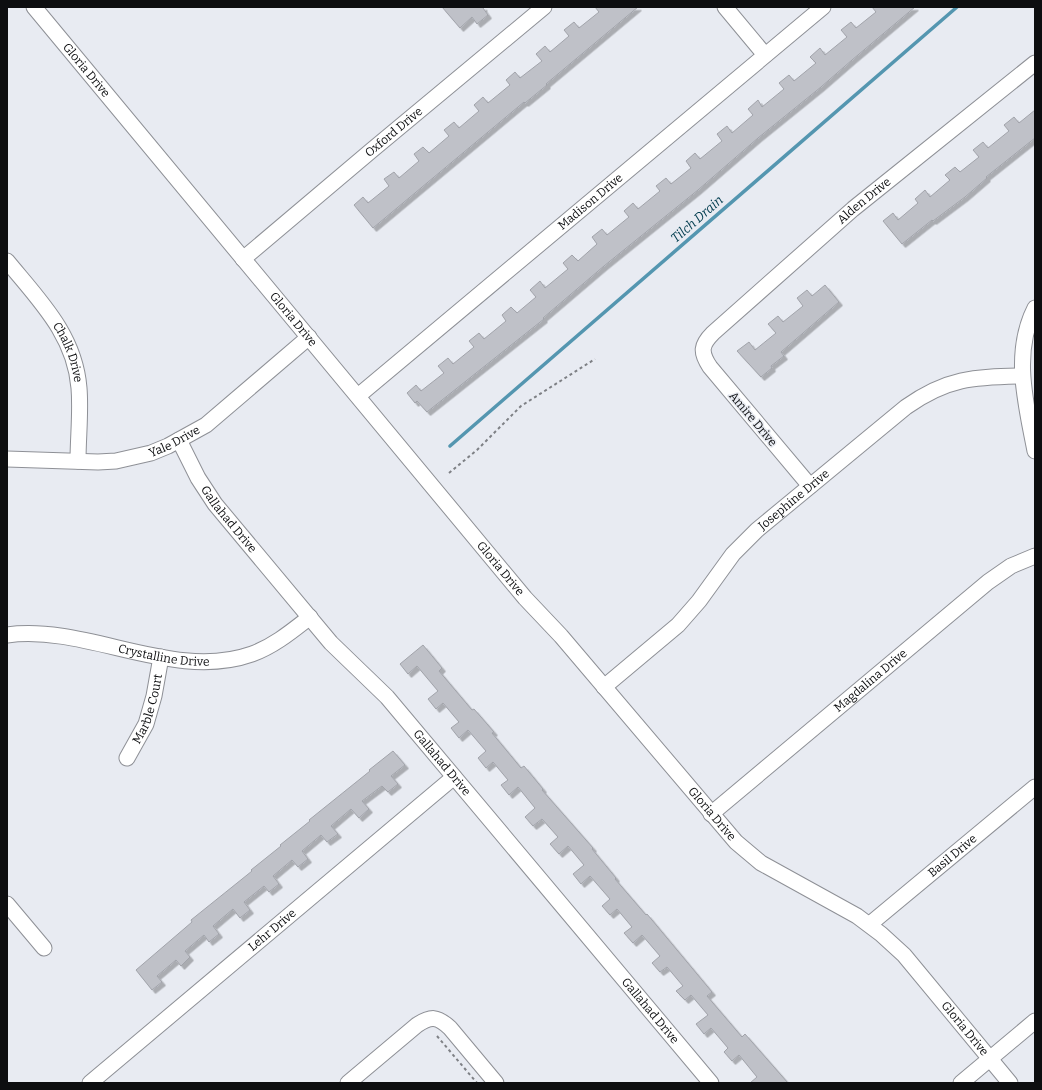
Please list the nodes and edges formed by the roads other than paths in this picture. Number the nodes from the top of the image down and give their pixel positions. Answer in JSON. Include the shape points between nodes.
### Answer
{"nodes":[{"id":1,"x":34,"y":7,"type":"edge"},
{"id":2,"x":544,"y":7,"type":"edge"},
{"id":3,"x":726,"y":7,"type":"edge"},
{"id":4,"x":823,"y":7,"type":"edge"},
{"id":5,"x":765,"y":55,"type":"junction"},
{"id":6,"x":1035,"y":62,"type":"edge"},
{"id":7,"x":244,"y":259,"type":"junction"},
{"id":8,"x":7,"y":261,"type":"edge"},
{"id":9,"x":1035,"y":308,"type":"edge"},
{"id":10,"x":309,"y":337,"type":"junction"},
{"id":11,"x":703,"y":349,"type":"joint"},
{"id":12,"x":1022,"y":376,"type":"junction"},
{"id":13,"x":358,"y":396,"type":"junction"},
{"id":14,"x":180,"y":440,"type":"junction"},
{"id":15,"x":1035,"y":451,"type":"edge"},
{"id":16,"x":7,"y":460,"type":"edge"},
{"id":17,"x":78,"y":461,"type":"junction"},
{"id":18,"x":810,"y":486,"type":"junction"},
{"id":19,"x":1035,"y":556,"type":"edge"},
{"id":20,"x":310,"y":617,"type":"junction"},
{"id":21,"x":7,"y":635,"type":"edge"},
{"id":22,"x":161,"y":657,"type":"junction"},
{"id":23,"x":604,"y":686,"type":"junction"},
{"id":24,"x":127,"y":758,"type":"dead end"},
{"id":25,"x":454,"y":777,"type":"junction"},
{"id":26,"x":1035,"y":787,"type":"edge"},
{"id":27,"x":711,"y":814,"type":"junction"},
{"id":28,"x":7,"y":904,"type":"edge"},
{"id":29,"x":870,"y":924,"type":"junction"},
{"id":30,"x":44,"y":948,"type":"dead end"},
{"id":31,"x":1035,"y":1021,"type":"edge"},
{"id":32,"x":990,"y":1059,"type":"junction"},
{"id":33,"x":90,"y":1083,"type":"edge"},
{"id":34,"x":348,"y":1083,"type":"edge"},
{"id":35,"x":496,"y":1083,"type":"edge"},
{"id":36,"x":711,"y":1083,"type":"edge"},
{"id":37,"x":961,"y":1083,"type":"edge"},
{"id":38,"x":1010,"y":1083,"type":"edge"}],
"edges":[{"from":1,"to":7,"type":"street","name":"Gloria Drive"},
{"from":2,"to":7,"type":"street","name":"Oxford Drive"},
{"from":3,"to":5,"type":"street"},
{"from":4,"to":5,"type":"street","name":"Madison Drive"},
{"from":5,"to":13,"type":"street","name":"Madison Drive"},
{"from":6,"to":11,"type":"street","name":"Alden Drive","via":[[853,210],[713,333]]},
{"from":7,"to":10,"type":"street","name":"Gloria Drive"},
{"from":8,"to":17,"type":"street","name":"Chalk Drive","via":[[56,321],[70,347],[79,389]]},
{"from":9,"to":12,"type":"street","via":[[1024,343]]},
{"from":10,"to":13,"type":"street","name":"Gloria Drive"},
{"from":10,"to":14,"type":"street","name":"Yale Drive","via":[[206,425]]},
{"from":11,"to":18,"type":"street","name":"Amire Drive","via":[[705,360],[710,367]]},
{"from":12,"to":15,"type":"street"},
{"from":12,"to":18,"type":"street","name":"Josephine Drive","via":[[968,379],[929,392],[906,406]]},
{"from":13,"to":23,"type":"street","name":"Gloria Drive","via":[[525,598]]},
{"from":14,"to":17,"type":"street","name":"Yale Drive","via":[[116,461]]},
{"from":14,"to":20,"type":"street","name":"Gallahad Drive","via":[[198,478],[215,504]]},
{"from":16,"to":17,"type":"street","name":"Yale Drive"},
{"from":18,"to":23,"type":"street","name":"Josephine Drive","via":[[757,530],[733,554],[678,626]]},
{"from":19,"to":27,"type":"street","name":"Magdalina Drive","via":[[1011,566],[988,582]]},
{"from":20,"to":22,"type":"street","name":"Crystalline Drive","via":[[277,642],[252,654],[210,662]]},
{"from":20,"to":25,"type":"street","name":"Gallahad Drive","via":[[342,654],[387,696]]},
{"from":21,"to":22,"type":"street","name":"Crystalline Drive","via":[[53,635]]},
{"from":22,"to":24,"type":"street","name":"Marble Court","via":[[146,724]]},
{"from":23,"to":27,"type":"street","name":"Gloria Drive"},
{"from":25,"to":33,"type":"street","name":"Lehr Drive"},
{"from":25,"to":36,"type":"street","name":"Gallahad Drive"},
{"from":26,"to":29,"type":"street","name":"Basil Drive"},
{"from":27,"to":29,"type":"street","name":"Gloria Drive","via":[[736,842],[761,863]]},
{"from":28,"to":30,"type":"street"},
{"from":29,"to":32,"type":"street","name":"Gloria Drive","via":[[904,955]]},
{"from":31,"to":32,"type":"street"},
{"from":32,"to":37,"type":"street"},
{"from":32,"to":38,"type":"street","name":"Gloria Drive"},
{"from":34,"to":35,"type":"street","via":[[424,1020],[433,1024],[443,1021]]}]}
